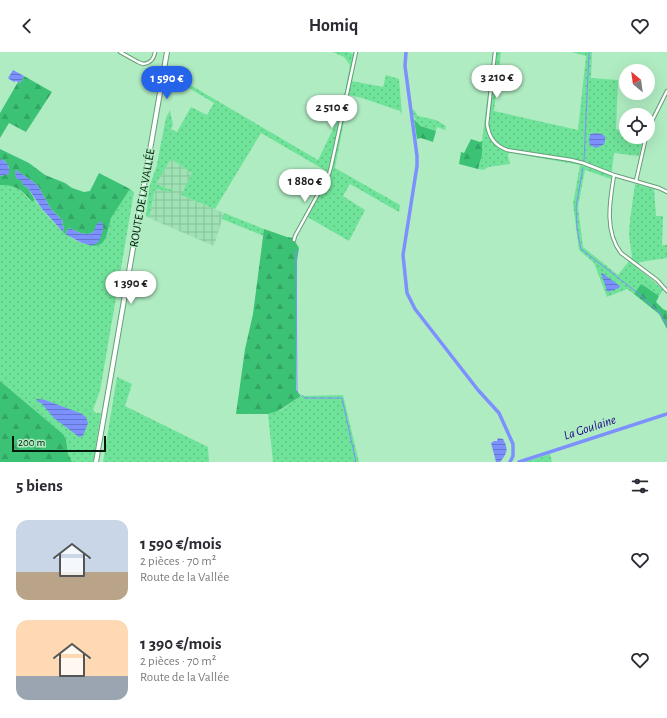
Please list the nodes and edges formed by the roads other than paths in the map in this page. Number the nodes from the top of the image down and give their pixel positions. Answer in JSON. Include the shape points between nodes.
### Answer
{"nodes":[{"id":1,"x":120,"y":52,"type":"edge"},
{"id":2,"x":155,"y":52,"type":"edge"},
{"id":3,"x":167,"y":52,"type":"edge"},
{"id":4,"x":356,"y":52,"type":"edge"},
{"id":5,"x":495,"y":52,"type":"edge"},
{"id":6,"x":667,"y":91,"type":"edge"},
{"id":7,"x":655,"y":116,"type":"edge"},
{"id":8,"x":645,"y":144,"type":"edge"},
{"id":9,"x":614,"y":175,"type":"junction"},
{"id":10,"x":636,"y":181,"type":"junction"},
{"id":11,"x":667,"y":192,"type":"edge"},
{"id":12,"x":294,"y":240,"type":"dead end"},
{"id":13,"x":667,"y":291,"type":"edge"},
{"id":14,"x":96,"y":462,"type":"edge"}],
"edges":[{"from":1,"to":2,"type":"street","via":[[144,64],[152,60]]},
{"from":3,"to":14,"type":"main road","name":"ROUTE DE LA VALLÉE"},
{"from":4,"to":12,"type":"street","via":[[331,167]]},
{"from":5,"to":9,"type":"street","via":[[487,124],[492,140],[507,150],[571,160]]},
{"from":6,"to":7,"type":"street"},
{"from":8,"to":10,"type":"street"},
{"from":9,"to":10,"type":"street"},
{"from":9,"to":13,"type":"street","via":[[609,221],[617,248]]},
{"from":10,"to":11,"type":"street"}]}
